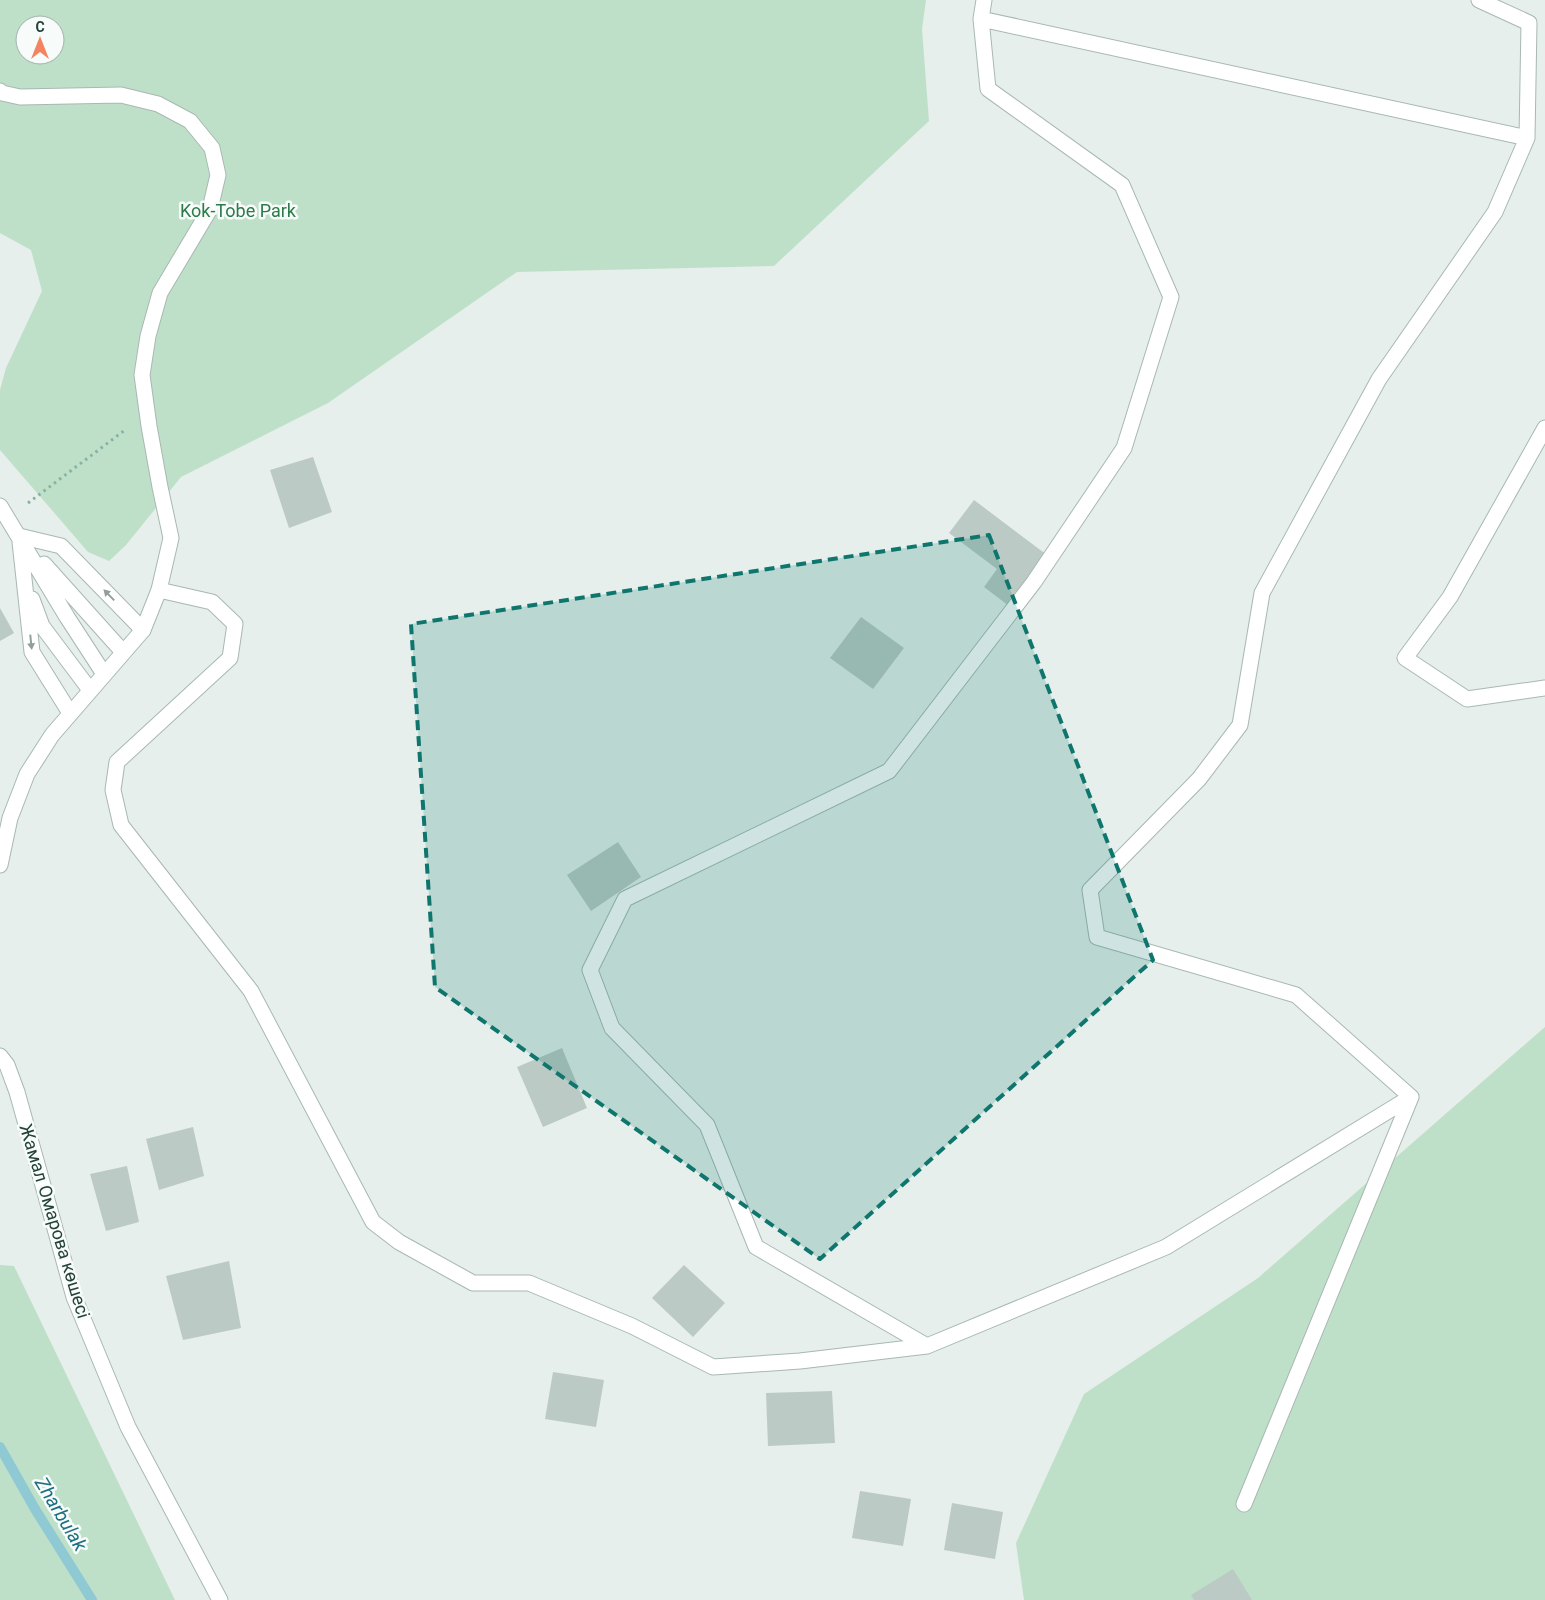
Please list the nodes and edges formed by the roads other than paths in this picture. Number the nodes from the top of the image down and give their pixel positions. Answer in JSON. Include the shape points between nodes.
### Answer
{"nodes":[{"id":1,"x":984,"y":0,"type":"edge"},
{"id":2,"x":1479,"y":0,"type":"edge"},
{"id":3,"x":981,"y":19,"type":"junction"},
{"id":4,"x":0,"y":90,"type":"edge"},
{"id":5,"x":1527,"y":138,"type":"junction"},
{"id":6,"x":1545,"y":428,"type":"edge"},
{"id":7,"x":0,"y":506,"type":"edge"},
{"id":8,"x":19,"y":536,"type":"junction"},
{"id":9,"x":24,"y":576,"type":"junction"},
{"id":10,"x":159,"y":590,"type":"junction"},
{"id":11,"x":143,"y":630,"type":"junction"},
{"id":12,"x":123,"y":652,"type":"junction"},
{"id":13,"x":104,"y":674,"type":"junction"},
{"id":14,"x":1545,"y":688,"type":"edge"},
{"id":15,"x":90,"y":690,"type":"junction"},
{"id":16,"x":70,"y":713,"type":"junction"},
{"id":17,"x":0,"y":865,"type":"edge"},
{"id":18,"x":0,"y":1056,"type":"edge"},
{"id":19,"x":1411,"y":1097,"type":"junction"},
{"id":20,"x":927,"y":1346,"type":"junction"},
{"id":21,"x":1244,"y":1504,"type":"dead end"},
{"id":22,"x":220,"y":1600,"type":"edge"}],
"edges":[{"from":1,"to":3,"type":"street"},
{"from":2,"to":5,"type":"street","via":[[1529,23]]},
{"from":3,"to":5,"type":"street"},
{"from":3,"to":20,"type":"street","via":[[988,89],[1122,185],[1171,297],[1124,448],[1034,582],[889,771],[625,899],[590,970],[612,1028],[707,1125],[756,1247]]},
{"from":4,"to":10,"type":"street","via":[[20,97],[121,95],[158,104],[190,121],[212,148],[218,175],[210,209],[160,293],[142,374],[171,538]]},
{"from":5,"to":19,"type":"street","via":[[1495,212],[1379,379],[1262,593],[1240,725],[1199,779],[1090,890],[1097,937],[1296,995]]},
{"from":6,"to":14,"type":"street","via":[[1450,597],[1406,658],[1468,699]]},
{"from":7,"to":8,"type":"street"},
{"from":8,"to":9,"type":"street"},
{"from":11,"to":8,"type":"street","one_way":true,"via":[[61,546]]},
{"from":8,"to":12,"type":"street"},
{"from":8,"to":13,"type":"street"},
{"from":9,"to":15,"type":"street","via":[[42,626]]},
{"from":9,"to":16,"type":"street","one_way":true,"via":[[32,652]]},
{"from":10,"to":11,"type":"street"},
{"from":10,"to":20,"type":"street","via":[[212,602],[235,624],[230,658],[117,762],[113,790],[121,825],[251,991],[373,1222],[399,1242],[472,1283],[529,1283],[632,1326],[713,1368]]},
{"from":11,"to":12,"type":"street"},
{"from":12,"to":13,"type":"street"},
{"from":13,"to":15,"type":"street"},
{"from":15,"to":16,"type":"street"},
{"from":16,"to":17,"type":"street","via":[[52,734],[27,774],[10,818]]},
{"from":18,"to":22,"type":"street","name":"Жамал Омарова көшесі","via":[[17,1092],[78,1306],[128,1427]]},
{"from":19,"to":20,"type":"street","via":[[1166,1247]]},
{"from":19,"to":21,"type":"street"}]}
